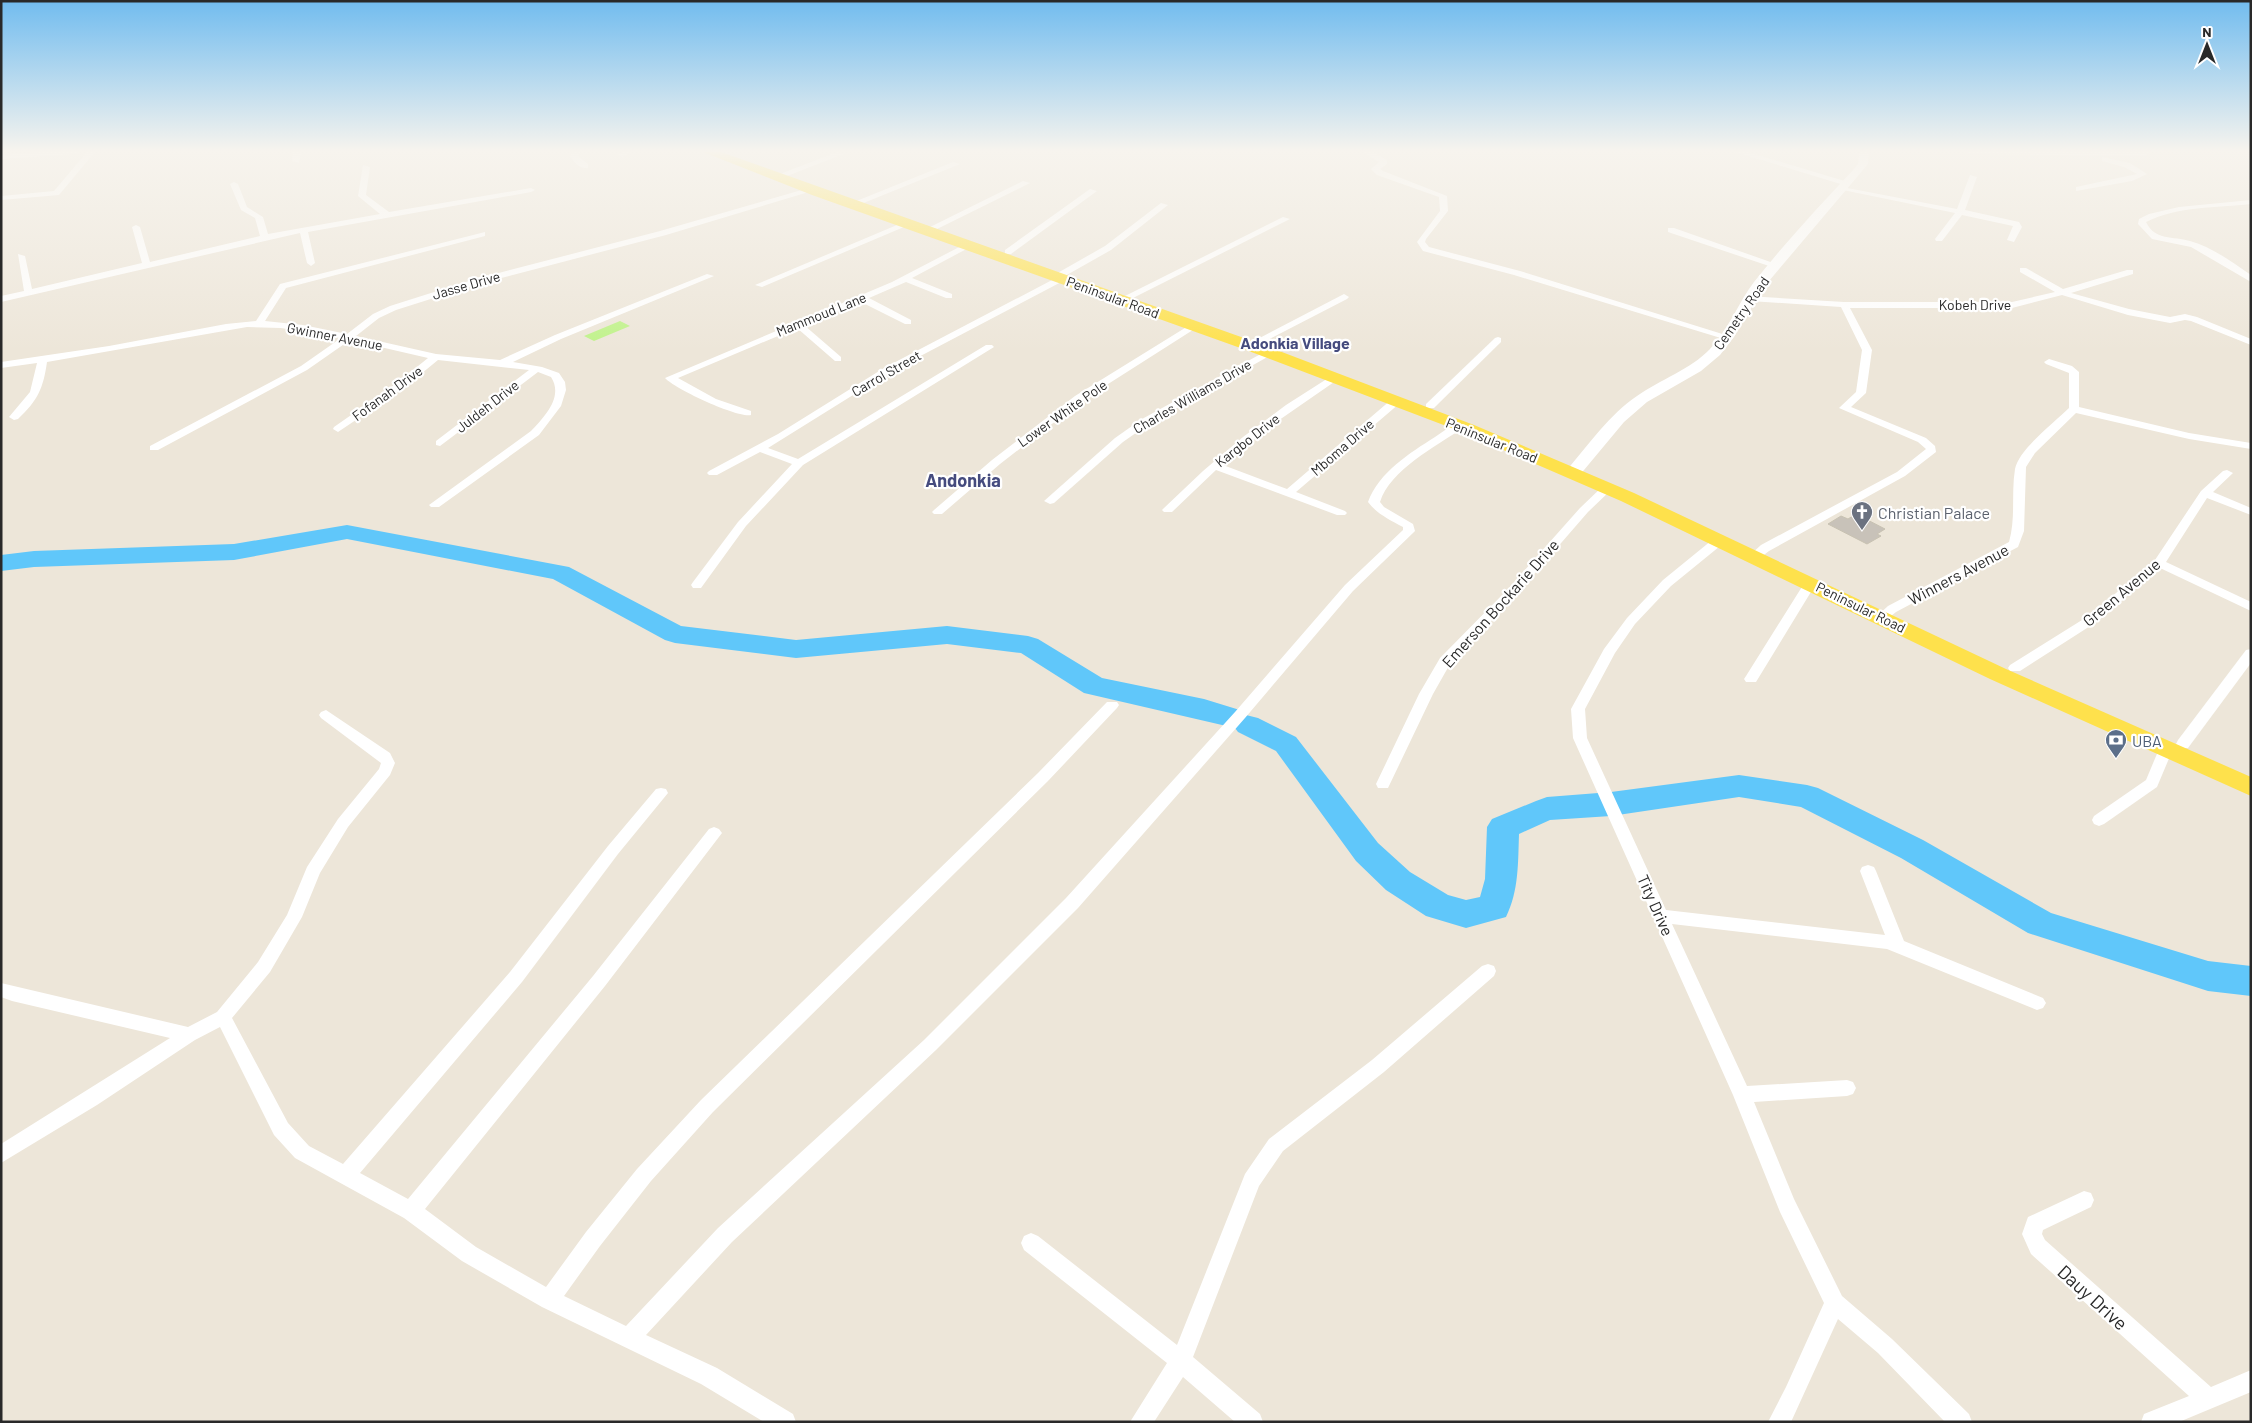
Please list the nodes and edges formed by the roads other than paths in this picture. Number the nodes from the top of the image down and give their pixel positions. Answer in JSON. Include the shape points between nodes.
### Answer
{"nodes":[{"id":1,"x":260,"y":218,"type":"edge"},
{"id":2,"x":367,"y":218,"type":"edge"},
{"id":3,"x":714,"y":218,"type":"edge"},
{"id":4,"x":890,"y":218,"type":"edge"},
{"id":5,"x":908,"y":218,"type":"edge"},
{"id":6,"x":952,"y":218,"type":"edge"},
{"id":7,"x":1055,"y":218,"type":"edge"},
{"id":8,"x":1147,"y":218,"type":"edge"},
{"id":9,"x":1286,"y":218,"type":"dead end"},
{"id":10,"x":1438,"y":218,"type":"edge"},
{"id":11,"x":1816,"y":218,"type":"edge"},
{"id":12,"x":1955,"y":218,"type":"edge"},
{"id":13,"x":1990,"y":218,"type":"edge"},
{"id":14,"x":2148,"y":218,"type":"edge"},
{"id":15,"x":907,"y":224,"type":"junction"},
{"id":16,"x":136,"y":227,"type":"dead end"},
{"id":17,"x":934,"y":227,"type":"junction"},
{"id":18,"x":303,"y":229,"type":"junction"},
{"id":19,"x":1671,"y":230,"type":"dead end"},
{"id":20,"x":482,"y":234,"type":"dead end"},
{"id":21,"x":264,"y":237,"type":"junction"},
{"id":22,"x":1939,"y":239,"type":"dead end"},
{"id":23,"x":2011,"y":240,"type":"dead end"},
{"id":24,"x":970,"y":245,"type":"junction"},
{"id":25,"x":1008,"y":252,"type":"junction"},
{"id":26,"x":21,"y":256,"type":"dead end"},
{"id":27,"x":312,"y":263,"type":"dead end"},
{"id":28,"x":1775,"y":265,"type":"junction"},
{"id":29,"x":147,"y":266,"type":"junction"},
{"id":30,"x":2023,"y":270,"type":"dead end"},
{"id":31,"x":2130,"y":272,"type":"dead end"},
{"id":32,"x":710,"y":276,"type":"dead end"},
{"id":33,"x":1061,"y":276,"type":"junction"},
{"id":34,"x":906,"y":279,"type":"junction"},
{"id":35,"x":2251,"y":279,"type":"edge"},
{"id":36,"x":759,"y":285,"type":"dead end"},
{"id":37,"x":2063,"y":293,"type":"junction"},
{"id":38,"x":29,"y":294,"type":"junction"},
{"id":39,"x":949,"y":296,"type":"dead end"},
{"id":40,"x":1130,"y":296,"type":"junction"},
{"id":41,"x":1344,"y":297,"type":"dead end"},
{"id":42,"x":861,"y":298,"type":"junction"},
{"id":43,"x":1750,"y":298,"type":"junction"},
{"id":44,"x":1,"y":299,"type":"edge"},
{"id":45,"x":1844,"y":304,"type":"junction"},
{"id":46,"x":908,"y":322,"type":"dead end"},
{"id":47,"x":259,"y":324,"type":"junction"},
{"id":48,"x":797,"y":324,"type":"junction"},
{"id":49,"x":1193,"y":326,"type":"junction"},
{"id":50,"x":348,"y":336,"type":"junction"},
{"id":51,"x":1728,"y":337,"type":"junction"},
{"id":52,"x":1498,"y":340,"type":"dead end"},
{"id":53,"x":2251,"y":342,"type":"edge"},
{"id":54,"x":989,"y":347,"type":"dead end"},
{"id":55,"x":1263,"y":348,"type":"junction"},
{"id":56,"x":436,"y":357,"type":"junction"},
{"id":57,"x":838,"y":359,"type":"dead end"},
{"id":58,"x":42,"y":360,"type":"junction"},
{"id":59,"x":2049,"y":362,"type":"dead end"},
{"id":60,"x":500,"y":364,"type":"junction"},
{"id":61,"x":1,"y":365,"type":"edge"},
{"id":62,"x":536,"y":368,"type":"junction"},
{"id":63,"x":549,"y":372,"type":"joint"},
{"id":64,"x":1333,"y":378,"type":"junction"},
{"id":65,"x":1396,"y":401,"type":"junction"},
{"id":66,"x":1430,"y":406,"type":"junction"},
{"id":67,"x":2074,"y":409,"type":"junction"},
{"id":68,"x":747,"y":413,"type":"dead end"},
{"id":69,"x":14,"y":417,"type":"dead end"},
{"id":70,"x":1459,"y":426,"type":"junction"},
{"id":71,"x":338,"y":429,"type":"dead end"},
{"id":72,"x":440,"y":443,"type":"dead end"},
{"id":73,"x":2251,"y":446,"type":"edge"},
{"id":74,"x":154,"y":448,"type":"dead end"},
{"id":75,"x":758,"y":448,"type":"junction"},
{"id":76,"x":1931,"y":452,"type":"joint"},
{"id":77,"x":798,"y":463,"type":"junction"},
{"id":78,"x":1215,"y":466,"type":"junction"},
{"id":79,"x":1577,"y":469,"type":"junction"},
{"id":80,"x":713,"y":473,"type":"dead end"},
{"id":81,"x":2227,"y":473,"type":"dead end"},
{"id":82,"x":1607,"y":488,"type":"junction"},
{"id":83,"x":1289,"y":493,"type":"junction"},
{"id":84,"x":2205,"y":493,"type":"junction"},
{"id":85,"x":1050,"y":500,"type":"dead end"},
{"id":86,"x":435,"y":505,"type":"dead end"},
{"id":87,"x":1168,"y":510,"type":"dead end"},
{"id":88,"x":938,"y":512,"type":"dead end"},
{"id":89,"x":2251,"y":512,"type":"edge"},
{"id":90,"x":1341,"y":513,"type":"dead end"},
{"id":91,"x":1721,"y":539,"type":"junction"},
{"id":92,"x":1761,"y":552,"type":"junction"},
{"id":93,"x":2159,"y":564,"type":"junction"},
{"id":94,"x":1811,"y":582,"type":"junction"},
{"id":95,"x":697,"y":584,"type":"dead end"},
{"id":96,"x":2251,"y":607,"type":"edge"},
{"id":97,"x":1887,"y":613,"type":"junction"},
{"id":98,"x":2251,"y":653,"type":"edge"},
{"id":99,"x":2015,"y":668,"type":"junction"},
{"id":100,"x":1751,"y":679,"type":"dead end"},
{"id":101,"x":1112,"y":705,"type":"dead end"},
{"id":102,"x":326,"y":715,"type":"dead end"},
{"id":103,"x":2183,"y":744,"type":"junction"},
{"id":104,"x":2166,"y":749,"type":"junction"},
{"id":105,"x":2251,"y":775,"type":"edge"},
{"id":106,"x":1383,"y":784,"type":"dead end"},
{"id":107,"x":2251,"y":788,"type":"edge"},
{"id":108,"x":662,"y":793,"type":"dead end"},
{"id":109,"x":2099,"y":820,"type":"dead end"},
{"id":110,"x":714,"y":833,"type":"dead end"},
{"id":111,"x":1868,"y":871,"type":"dead end"},
{"id":112,"x":1660,"y":916,"type":"junction"},
{"id":113,"x":1897,"y":944,"type":"junction"},
{"id":114,"x":1488,"y":971,"type":"dead end"},
{"id":115,"x":1,"y":990,"type":"edge"},
{"id":116,"x":2037,"y":1003,"type":"dead end"},
{"id":117,"x":223,"y":1017,"type":"junction"},
{"id":118,"x":188,"y":1035,"type":"junction"},
{"id":119,"x":1847,"y":1088,"type":"dead end"},
{"id":120,"x":1742,"y":1095,"type":"junction"},
{"id":121,"x":1,"y":1154,"type":"edge"},
{"id":122,"x":345,"y":1176,"type":"junction"},
{"id":123,"x":2084,"y":1200,"type":"dead end"},
{"id":124,"x":410,"y":1211,"type":"junction"},
{"id":125,"x":1031,"y":1244,"type":"dead end"},
{"id":126,"x":549,"y":1300,"type":"junction"},
{"id":127,"x":1835,"y":1303,"type":"junction"},
{"id":128,"x":628,"y":1339,"type":"junction"},
{"id":129,"x":1181,"y":1361,"type":"junction"},
{"id":130,"x":2251,"y":1381,"type":"edge"},
{"id":131,"x":2209,"y":1399,"type":"junction"},
{"id":132,"x":785,"y":1422,"type":"edge"},
{"id":133,"x":1141,"y":1422,"type":"edge"},
{"id":134,"x":1252,"y":1422,"type":"edge"},
{"id":135,"x":1779,"y":1422,"type":"edge"},
{"id":136,"x":1961,"y":1422,"type":"edge"},
{"id":137,"x":2152,"y":1422,"type":"edge"}],
"edges":[{"from":1,"to":21,"type":"street"},
{"from":2,"to":18,"type":"street"},
{"from":3,"to":50,"type":"street","name":"Jasse Drive","via":[[421,297],[376,316]]},
{"from":4,"to":15,"type":"main road","name":"Peninsular Road"},
{"from":5,"to":17,"type":"main road","name":"Peninsular Road"},
{"from":6,"to":17,"type":"street"},
{"from":7,"to":25,"type":"street"},
{"from":8,"to":33,"type":"street","name":"Carrol Street","via":[[1108,248]]},
{"from":9,"to":40,"type":"street"},
{"from":10,"to":51,"type":"street","via":[[1422,238],[1426,249]]},
{"from":11,"to":28,"type":"street","name":"Cemetry Road"},
{"from":12,"to":22,"type":"street"},
{"from":13,"to":23,"type":"street","via":[[2016,224],[2018,227]]},
{"from":14,"to":35,"type":"street","via":[[2142,224],[2156,238],[2192,244]]},
{"from":15,"to":24,"type":"main road","name":"Peninsular Road"},
{"from":15,"to":36,"type":"street"},
{"from":16,"to":29,"type":"street"},
{"from":17,"to":25,"type":"main road","name":"Peninsular Road"},
{"from":18,"to":21,"type":"street"},
{"from":18,"to":27,"type":"street"},
{"from":19,"to":28,"type":"street"},
{"from":20,"to":47,"type":"street","via":[[283,286]]},
{"from":21,"to":29,"type":"street"},
{"from":24,"to":33,"type":"main road","name":"Peninsular Road"},
{"from":24,"to":34,"type":"street","name":"Mammoud Lane"},
{"from":25,"to":33,"type":"main road","name":"Peninsular Road"},
{"from":26,"to":38,"type":"street"},
{"from":28,"to":43,"type":"street","name":"Cemetry Road"},
{"from":29,"to":38,"type":"street"},
{"from":30,"to":37,"type":"street"},
{"from":31,"to":37,"type":"street"},
{"from":32,"to":60,"type":"street"},
{"from":33,"to":40,"type":"main road","name":"Peninsular Road"},
{"from":33,"to":49,"type":"main road","name":"Peninsular Road"},
{"from":33,"to":75,"type":"street","name":"Carrol Street","via":[[887,370]]},
{"from":34,"to":39,"type":"street"},
{"from":34,"to":42,"type":"street","name":"Mammoud Lane"},
{"from":37,"to":45,"type":"street","name":"Kobeh Drive","via":[[2012,305]]},
{"from":37,"to":53,"type":"street","name":"Kobeh Drive","via":[[2128,312],[2170,320],[2185,317]]},
{"from":38,"to":44,"type":"street"},
{"from":40,"to":55,"type":"main road","name":"Peninsular Road"},
{"from":41,"to":55,"type":"street","name":"Charles Williams Drive"},
{"from":42,"to":46,"type":"street"},
{"from":42,"to":48,"type":"street","name":"Mammoud Lane"},
{"from":43,"to":45,"type":"street","name":"Kobeh Drive"},
{"from":43,"to":51,"type":"street","name":"Cemetry Road"},
{"from":45,"to":76,"type":"street","via":[[1867,350],[1861,393],[1844,408],[1922,440]]},
{"from":47,"to":50,"type":"street","name":"Gwinner Avenue"},
{"from":47,"to":58,"type":"street","name":"Gwinner Avenue"},
{"from":48,"to":57,"type":"street"},
{"from":48,"to":68,"type":"street","name":"Mammoud Lane","via":[[670,378],[712,401]]},
{"from":49,"to":55,"type":"main road","name":"Peninsular Road"},
{"from":49,"to":88,"type":"street","name":"Lower White Pole","via":[[1079,398]]},
{"from":50,"to":56,"type":"street","name":"Gwinner Avenue"},
{"from":50,"to":74,"type":"street","name":"Jasse Drive","via":[[304,368]]},
{"from":51,"to":79,"type":"street","name":"Cemetry Road","via":[[1696,368],[1642,399],[1619,419]]},
{"from":52,"to":66,"type":"street"},
{"from":54,"to":77,"type":"street"},
{"from":55,"to":64,"type":"main road","name":"Peninsular Road"},
{"from":55,"to":66,"type":"main road","name":"Peninsular Road"},
{"from":55,"to":85,"type":"street","name":"Charles Williams Drive","via":[[1118,440]]},
{"from":56,"to":60,"type":"street","name":"Gwinner Avenue"},
{"from":56,"to":71,"type":"street","name":"Fofanah Drive"},
{"from":58,"to":61,"type":"street","name":"Gwinner Avenue"},
{"from":58,"to":69,"type":"street","via":[[34,398]]},
{"from":59,"to":67,"type":"street","via":[[2074,372]]},
{"from":60,"to":62,"type":"street","name":"Gwinner Avenue"},
{"from":62,"to":63,"type":"street","name":"Gwinner Avenue"},
{"from":62,"to":72,"type":"street","name":"Juldeh Drive"},
{"from":63,"to":86,"type":"street","via":[[561,384],[558,403],[549,418],[528,438]]},
{"from":64,"to":65,"type":"main road","name":"Peninsular Road"},
{"from":64,"to":78,"type":"street","name":"Kargbo Drive","via":[[1293,404]]},
{"from":65,"to":70,"type":"main road","name":"Peninsular Road"},
{"from":65,"to":83,"type":"street","name":"Mboma Drive"},
{"from":66,"to":79,"type":"main road","name":"Peninsular Road"},
{"from":67,"to":73,"type":"street","via":[[2189,436]]},
{"from":67,"to":97,"type":"street","name":"Winners Avenue","via":[[2031,451],[2021,467],[2018,531],[2014,544]]},
{"from":70,"to":79,"type":"main road","name":"Peninsular Road"},
{"from":70,"to":128,"type":"street","via":[[1405,463],[1374,498],[1380,509],[1409,526],[1409,531],[1349,588],[1072,903],[930,1045],[725,1235]]},
{"from":75,"to":77,"type":"street"},
{"from":75,"to":80,"type":"street","name":"Carrol Street"},
{"from":76,"to":92,"type":"street","via":[[1901,474]]},
{"from":77,"to":95,"type":"street","via":[[742,524]]},
{"from":78,"to":83,"type":"street"},
{"from":78,"to":87,"type":"street","name":"Kargbo Drive"},
{"from":79,"to":82,"type":"main road","name":"Peninsular Road"},
{"from":79,"to":92,"type":"main road","name":"Peninsular Road"},
{"from":81,"to":84,"type":"street","name":"Green Avenue"},
{"from":82,"to":91,"type":"main road","name":"Peninsular Road"},
{"from":82,"to":106,"type":"street","name":"Emerson Bockarie Drive","via":[[1445,661]]},
{"from":83,"to":90,"type":"street"},
{"from":84,"to":89,"type":"street"},
{"from":84,"to":93,"type":"street","name":"Green Avenue"},
{"from":91,"to":92,"type":"main road","name":"Peninsular Road"},
{"from":91,"to":112,"type":"street","name":"Tity Drive","via":[[1667,584],[1631,621],[1609,652],[1578,709],[1580,738]]},
{"from":92,"to":94,"type":"main road","name":"Peninsular Road"},
{"from":92,"to":97,"type":"main road","name":"Peninsular Road"},
{"from":93,"to":96,"type":"street"},
{"from":93,"to":99,"type":"street","name":"Green Avenue","via":[[2094,618]]},
{"from":94,"to":97,"type":"main road","name":"Peninsular Road"},
{"from":94,"to":100,"type":"street"},
{"from":97,"to":99,"type":"main road","name":"Peninsular Road"},
{"from":97,"to":104,"type":"main road","name":"Peninsular Road","via":[[2000,674]]},
{"from":98,"to":103,"type":"street"},
{"from":99,"to":103,"type":"main road","name":"Peninsular Road"},
{"from":101,"to":126,"type":"street","via":[[1044,777],[707,1106],[644,1175]]},
{"from":102,"to":117,"type":"street","via":[[385,756],[388,763],[343,823],[314,871],[294,918],[264,967]]},
{"from":103,"to":105,"type":"main road","name":"Peninsular Road"},
{"from":104,"to":107,"type":"main road","name":"Peninsular Road"},
{"from":104,"to":109,"type":"street","via":[[2152,783]]},
{"from":108,"to":122,"type":"street","via":[[613,850],[516,977]]},
{"from":110,"to":124,"type":"street","via":[[599,982]]},
{"from":111,"to":113,"type":"street"},
{"from":112,"to":113,"type":"street"},
{"from":112,"to":120,"type":"street","name":"Tity Drive"},
{"from":113,"to":116,"type":"street"},
{"from":114,"to":129,"type":"street","via":[[1378,1066],[1276,1145],[1252,1180]]},
{"from":115,"to":118,"type":"street"},
{"from":117,"to":118,"type":"street"},
{"from":117,"to":122,"type":"street","via":[[281,1129],[302,1152]]},
{"from":118,"to":121,"type":"street"},
{"from":119,"to":120,"type":"street"},
{"from":120,"to":127,"type":"street","name":"Tity Drive","via":[[1787,1205]]},
{"from":122,"to":124,"type":"street"},
{"from":123,"to":131,"type":"street","name":"Dauy Drive","via":[[2035,1224],[2032,1234],[2038,1247]]},
{"from":124,"to":126,"type":"street","via":[[469,1254]]},
{"from":125,"to":129,"type":"street"},
{"from":126,"to":128,"type":"street"},
{"from":127,"to":135,"type":"street","via":[[1794,1396]]},
{"from":127,"to":136,"type":"street","via":[[1886,1346]]},
{"from":128,"to":132,"type":"street","via":[[709,1376]]},
{"from":129,"to":133,"type":"street"},
{"from":129,"to":134,"type":"street"},
{"from":130,"to":131,"type":"street"},
{"from":131,"to":137,"type":"street"}]}
